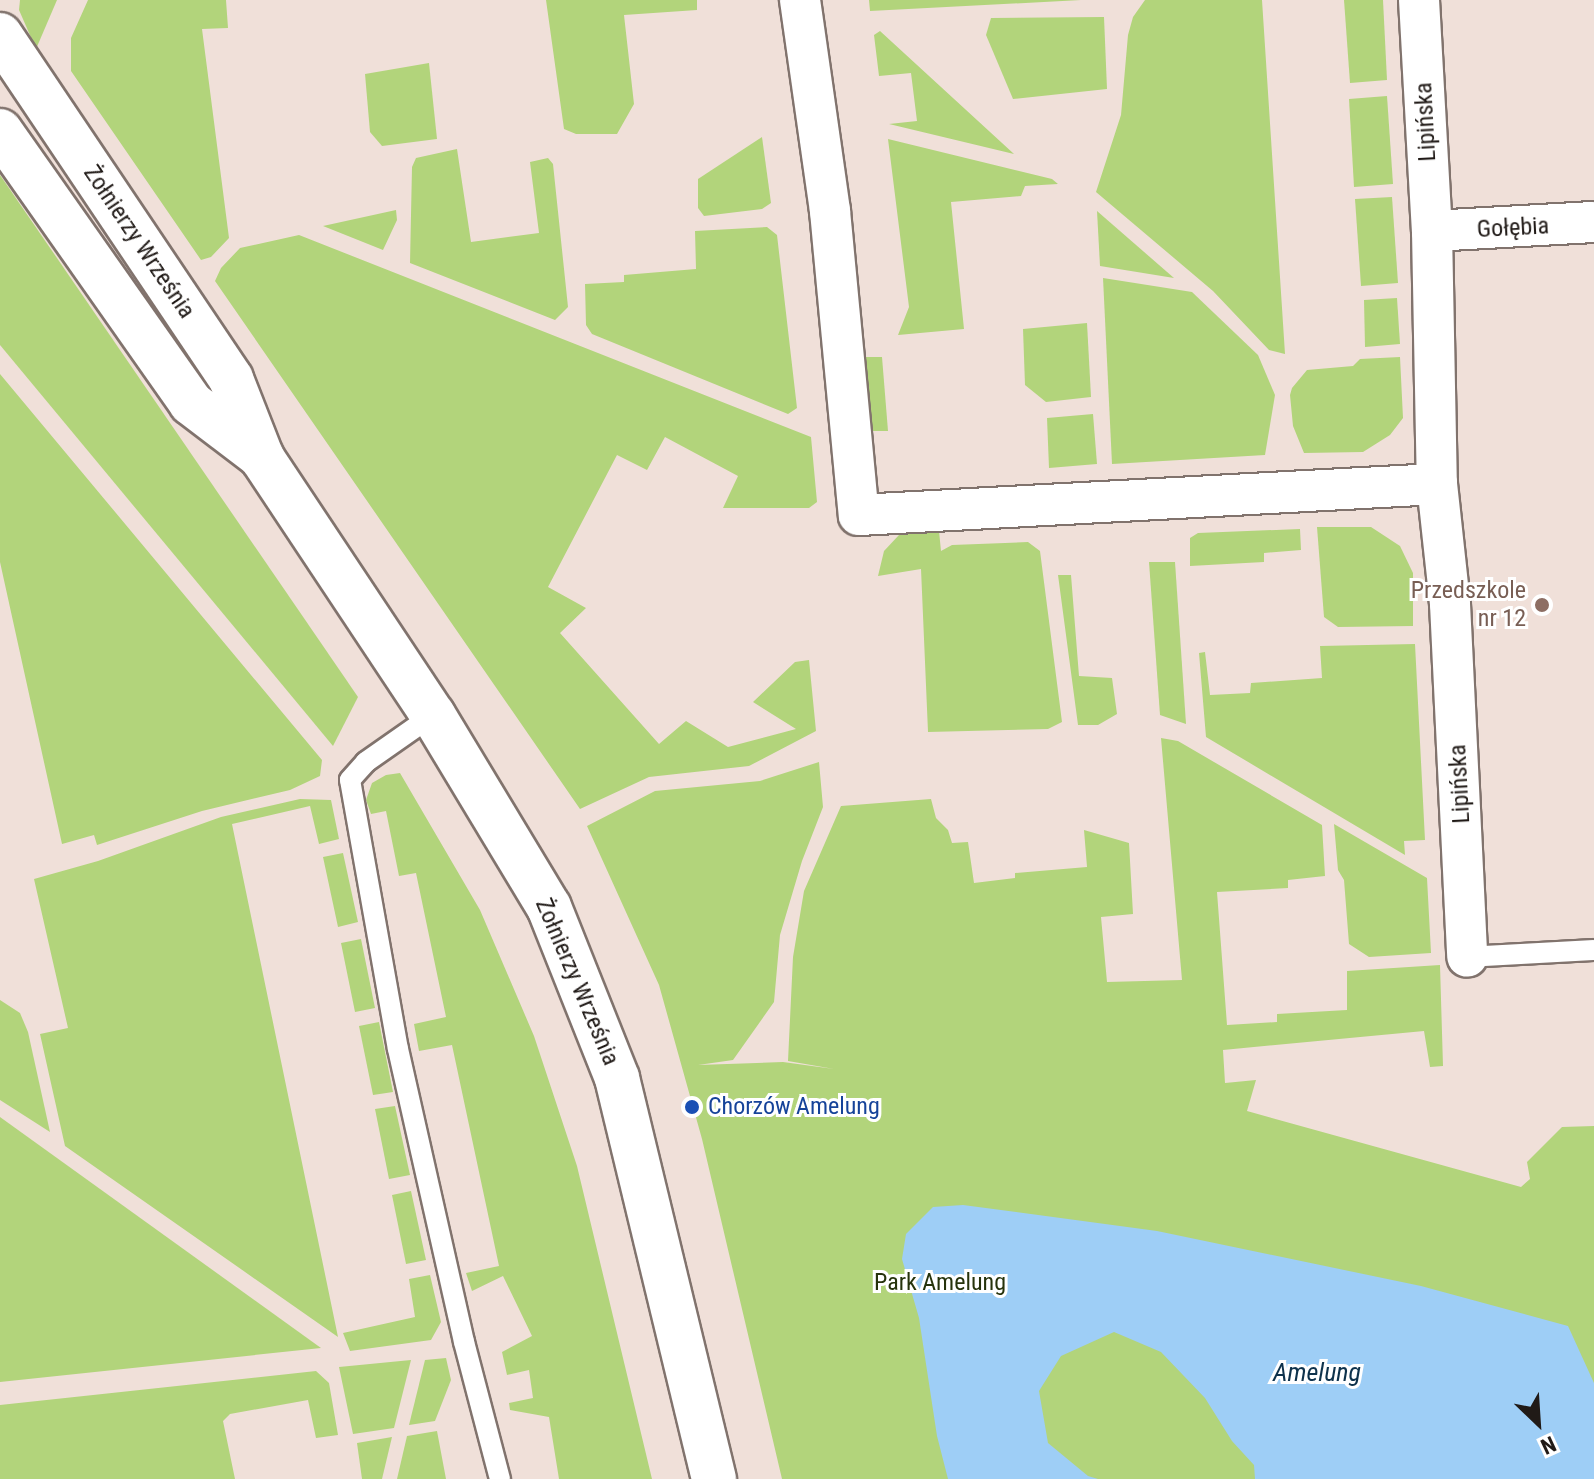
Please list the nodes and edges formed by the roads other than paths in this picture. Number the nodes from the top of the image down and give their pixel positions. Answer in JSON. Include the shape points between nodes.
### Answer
{"nodes":[{"id":1,"x":800,"y":0,"type":"edge"},
{"id":2,"x":1419,"y":0,"type":"edge"},
{"id":3,"x":0,"y":35,"type":"edge"},
{"id":4,"x":0,"y":131,"type":"edge"},
{"id":5,"x":1594,"y":222,"type":"edge"},
{"id":6,"x":1432,"y":231,"type":"junction"},
{"id":7,"x":262,"y":458,"type":"junction"},
{"id":8,"x":1437,"y":484,"type":"junction"},
{"id":9,"x":433,"y":715,"type":"junction"},
{"id":10,"x":1594,"y":950,"type":"edge"},
{"id":11,"x":1467,"y":957,"type":"joint"},
{"id":12,"x":500,"y":1479,"type":"edge"},
{"id":13,"x":714,"y":1479,"type":"edge"}],
"edges":[{"from":1,"to":8,"type":"street","via":[[830,211],[859,515]]},
{"from":2,"to":6,"type":"street","name":"Lipińska"},
{"from":3,"to":7,"type":"main road","name":"Żołnierzy Września","via":[[231,379]]},
{"from":4,"to":7,"type":"main road","name":"Żołnierzy Września","via":[[191,403]]},
{"from":5,"to":6,"type":"street","name":"Gołębia"},
{"from":6,"to":8,"type":"street","name":"Lipińska"},
{"from":7,"to":9,"type":"main road","name":"Żołnierzy Września"},
{"from":8,"to":11,"type":"street","name":"Lipińska","via":[[1450,604]]},
{"from":9,"to":12,"type":"lane","via":[[350,780],[398,1049]]},
{"from":9,"to":13,"type":"main road","name":"Żołnierzy Września","via":[[549,907],[617,1078]]},
{"from":10,"to":11,"type":"lane","name":"Lipińska"}]}
